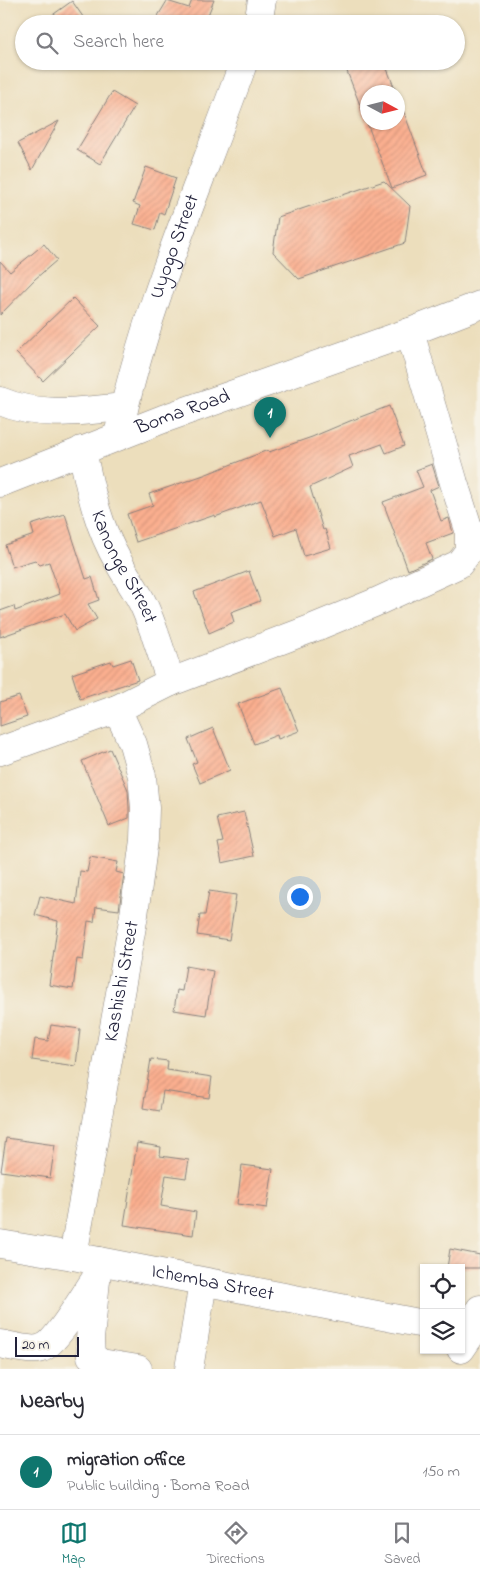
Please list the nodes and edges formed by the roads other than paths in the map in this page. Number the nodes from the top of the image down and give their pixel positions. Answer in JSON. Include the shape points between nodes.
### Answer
{"nodes":[{"id":1,"x":262,"y":0,"type":"edge"},
{"id":2,"x":260,"y":15,"type":"edge"},
{"id":3,"x":241,"y":70,"type":"edge"},
{"id":4,"x":480,"y":305,"type":"edge"},
{"id":5,"x":410,"y":332,"type":"junction"},
{"id":6,"x":0,"y":401,"type":"edge"},
{"id":7,"x":124,"y":407,"type":"junction"},
{"id":8,"x":118,"y":436,"type":"junction"},
{"id":9,"x":82,"y":450,"type":"junction"},
{"id":10,"x":0,"y":483,"type":"edge"},
{"id":11,"x":171,"y":682,"type":"junction"},
{"id":12,"x":117,"y":709,"type":"junction"},
{"id":13,"x":0,"y":751,"type":"edge"},
{"id":14,"x":3,"y":1252,"type":"edge"},
{"id":15,"x":89,"y":1265,"type":"junction"},
{"id":16,"x":203,"y":1282,"type":"junction"},
{"id":17,"x":420,"y":1323,"type":"edge"},
{"id":18,"x":469,"y":1335,"type":"edge"},
{"id":19,"x":0,"y":1344,"type":"edge"},
{"id":20,"x":138,"y":1369,"type":"edge"},
{"id":21,"x":189,"y":1369,"type":"edge"},
{"id":22,"x":448,"y":1369,"type":"edge"}],
"edges":[{"from":1,"to":2,"type":"street"},
{"from":3,"to":7,"type":"street","name":"Uyogo Street","via":[[178,237]]},
{"from":4,"to":5,"type":"street","name":"Boma Road"},
{"from":5,"to":8,"type":"street","name":"Boma Road"},
{"from":5,"to":11,"type":"street","via":[[470,530],[469,551],[459,564],[374,603]]},
{"from":6,"to":7,"type":"street","via":[[33,411],[70,412]]},
{"from":7,"to":8,"type":"street","name":"Uyogo Street"},
{"from":8,"to":9,"type":"street","name":"Boma Road"},
{"from":9,"to":10,"type":"street","name":"Boma Road"},
{"from":9,"to":11,"type":"street","name":"Kanonge Street","via":[[91,496],[100,520],[119,563],[145,606]]},
{"from":11,"to":12,"type":"street"},
{"from":12,"to":13,"type":"street"},
{"from":12,"to":15,"type":"street","name":"Kashishi Street","via":[[133,744],[142,776],[144,840]]},
{"from":14,"to":15,"type":"street","name":"Ichemba Street"},
{"from":15,"to":16,"type":"street","name":"Ichemba Street"},
{"from":15,"to":19,"type":"street","via":[[60,1331],[47,1346],[40,1349]]},
{"from":15,"to":20,"type":"street","name":"Kashishi Street","via":[[91,1356],[101,1363]]},
{"from":16,"to":17,"type":"street","name":"Ichemba Street"},
{"from":16,"to":21,"type":"street"},
{"from":18,"to":22,"type":"street"}]}
